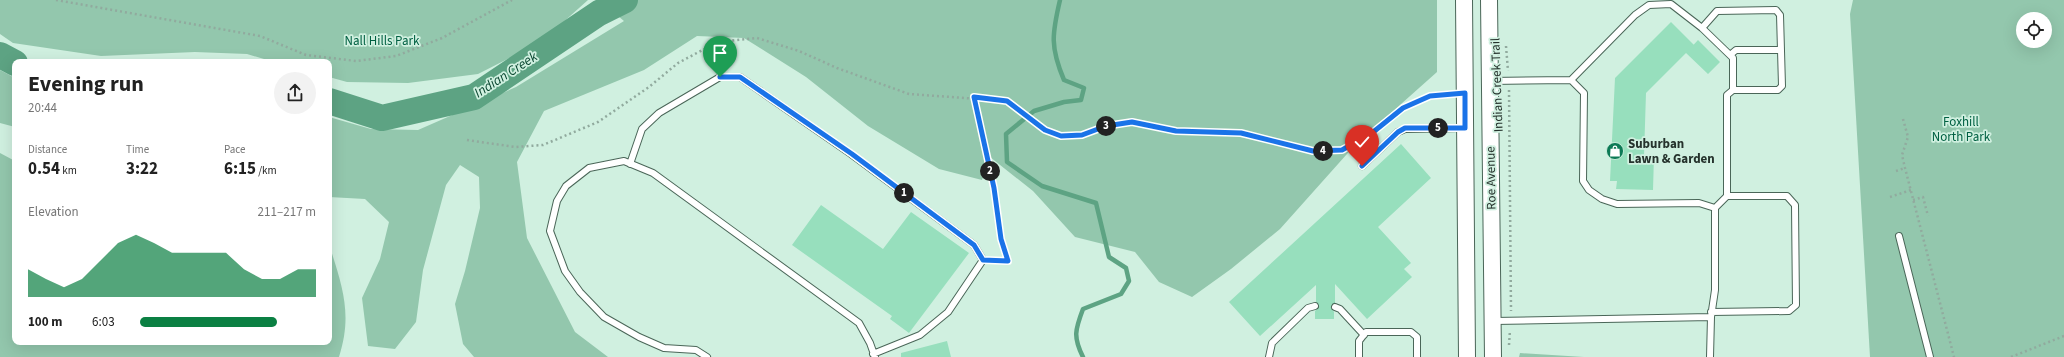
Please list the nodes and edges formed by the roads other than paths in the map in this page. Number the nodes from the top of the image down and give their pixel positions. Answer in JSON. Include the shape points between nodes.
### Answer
{"nodes":[{"id":1,"x":1464,"y":2,"type":"edge"},
{"id":2,"x":1489,"y":2,"type":"edge"},
{"id":3,"x":1702,"y":28,"type":"junction"},
{"id":4,"x":1781,"y":50,"type":"junction"},
{"id":5,"x":1730,"y":56,"type":"junction"},
{"id":6,"x":1571,"y":80,"type":"junction"},
{"id":7,"x":1490,"y":81,"type":"junction"},
{"id":8,"x":1733,"y":90,"type":"junction"},
{"id":9,"x":1465,"y":128,"type":"junction"},
{"id":10,"x":630,"y":164,"type":"junction"},
{"id":11,"x":1362,"y":166,"type":"dead end"},
{"id":12,"x":1727,"y":196,"type":"junction"},
{"id":13,"x":1715,"y":208,"type":"junction"},
{"id":14,"x":1898,"y":236,"type":"dead end"},
{"id":15,"x":1315,"y":306,"type":"dead end"},
{"id":16,"x":1335,"y":307,"type":"dead end"},
{"id":17,"x":1711,"y":315,"type":"junction"},
{"id":18,"x":1493,"y":321,"type":"junction"},
{"id":19,"x":1364,"y":335,"type":"junction"},
{"id":20,"x":874,"y":356,"type":"edge"},
{"id":21,"x":707,"y":357,"type":"edge"},
{"id":22,"x":1269,"y":357,"type":"edge"},
{"id":23,"x":1359,"y":357,"type":"edge"},
{"id":24,"x":1416,"y":357,"type":"edge"},
{"id":25,"x":1467,"y":357,"type":"edge"},
{"id":26,"x":1493,"y":357,"type":"edge"},
{"id":27,"x":1710,"y":357,"type":"edge"},
{"id":28,"x":1930,"y":357,"type":"edge"}],
"edges":[{"from":1,"to":9,"type":"main road","name":"Roe Avenue"},
{"from":2,"to":7,"type":"main road","name":"Roe Avenue"},
{"from":3,"to":4,"type":"lane","via":[[1717,11],[1776,10],[1780,15]]},
{"from":3,"to":5,"type":"lane"},
{"from":3,"to":6,"type":"lane","via":[[1671,4],[1650,6],[1635,15]]},
{"from":4,"to":5,"type":"lane","via":[[1736,50]]},
{"from":4,"to":8,"type":"lane","via":[[1782,86],[1778,90]]},
{"from":5,"to":8,"type":"lane","via":[[1733,58]]},
{"from":6,"to":7,"type":"lane"},
{"from":6,"to":13,"type":"lane","via":[[1584,93],[1583,182],[1589,190],[1602,199],[1617,204],[1699,203]]},
{"from":7,"to":18,"type":"main road","name":"Roe Avenue"},
{"from":8,"to":12,"type":"lane","via":[[1727,95]]},
{"from":9,"to":11,"type":"lane","via":[[1405,128]]},
{"from":9,"to":25,"type":"main road","name":"Roe Avenue"},
{"from":10,"to":20,"type":"lane","via":[[653,173],[859,323]]},
{"from":10,"to":20,"type":"lane","via":[[642,129],[659,113],[720,77],[740,77],[852,154],[974,245],[983,260],[948,312],[920,335]]},
{"from":10,"to":21,"type":"lane","via":[[624,161],[589,168],[566,186],[557,201],[550,232],[565,271],[604,318],[664,348],[696,350]]},
{"from":12,"to":13,"type":"lane"},
{"from":12,"to":17,"type":"lane","via":[[1787,196],[1795,205],[1796,304],[1789,311]]},
{"from":13,"to":17,"type":"lane","via":[[1715,290]]},
{"from":14,"to":28,"type":"lane"},
{"from":15,"to":22,"type":"lane","via":[[1308,308],[1272,343]]},
{"from":16,"to":19,"type":"lane","via":[[1340,309]]},
{"from":17,"to":18,"type":"lane"},
{"from":17,"to":27,"type":"lane"},
{"from":18,"to":26,"type":"main road","name":"Roe Avenue"},
{"from":19,"to":23,"type":"lane","via":[[1359,340]]},
{"from":19,"to":24,"type":"lane","via":[[1366,332],[1411,332],[1416,337]]}]}
